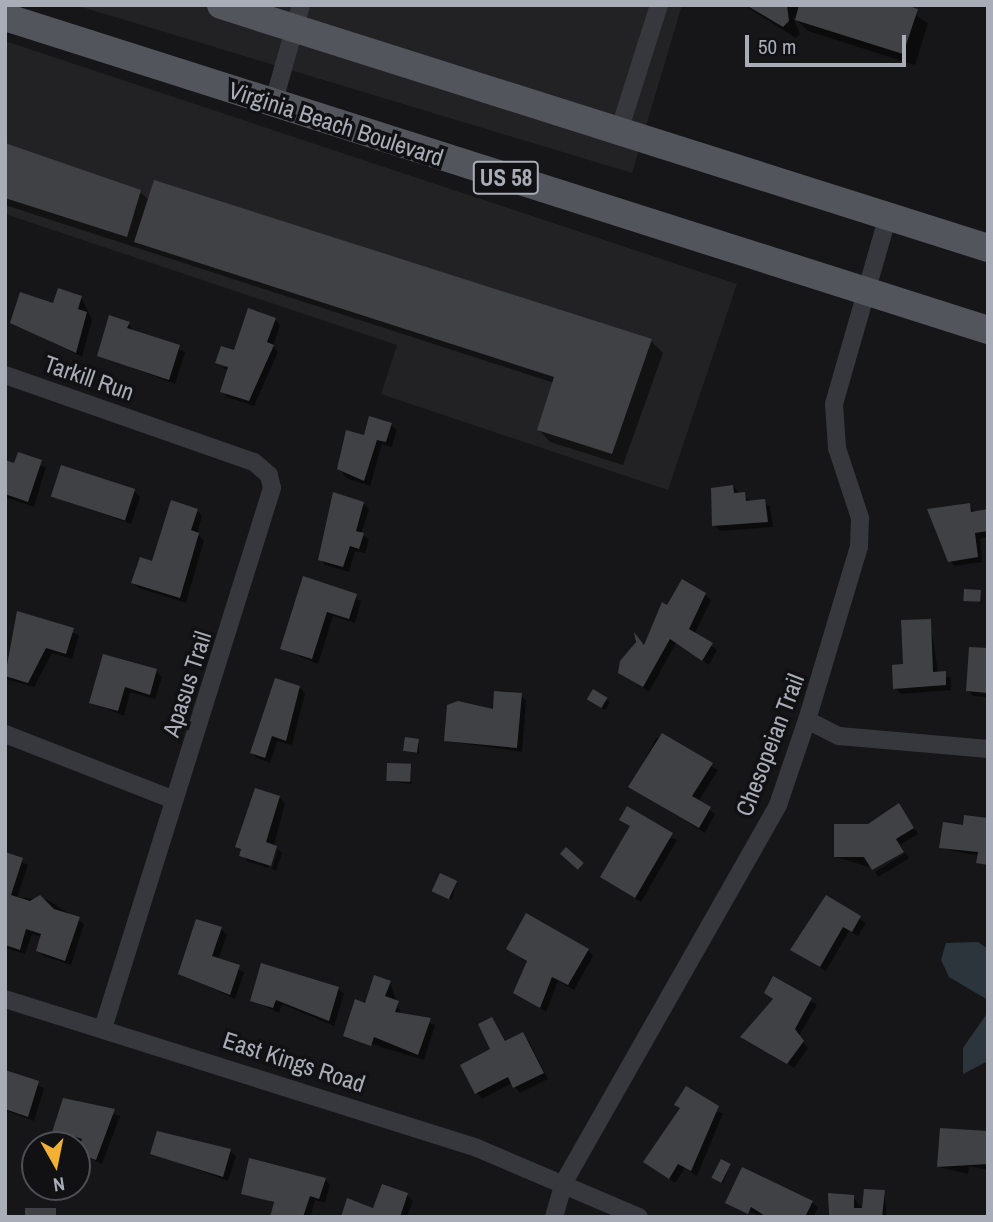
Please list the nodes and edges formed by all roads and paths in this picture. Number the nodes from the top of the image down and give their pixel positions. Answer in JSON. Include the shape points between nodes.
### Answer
{"nodes":[{"id":1,"x":221,"y":5,"type":"edge"},
{"id":2,"x":659,"y":5,"type":"edge"},
{"id":3,"x":5,"y":17,"type":"edge"},
{"id":4,"x":298,"y":17,"type":"edge"},
{"id":5,"x":273,"y":104,"type":"junction"},
{"id":6,"x":619,"y":131,"type":"junction"},
{"id":7,"x":887,"y":219,"type":"junction"},
{"id":8,"x":988,"y":248,"type":"edge"},
{"id":9,"x":864,"y":292,"type":"junction"},
{"id":10,"x":988,"y":330,"type":"edge"},
{"id":11,"x":5,"y":375,"type":"edge"},
{"id":12,"x":156,"y":428,"type":"joint"},
{"id":13,"x":807,"y":720,"type":"junction"},
{"id":14,"x":5,"y":734,"type":"edge"},
{"id":15,"x":988,"y":749,"type":"edge"},
{"id":16,"x":174,"y":800,"type":"junction"},
{"id":17,"x":5,"y":999,"type":"edge"},
{"id":18,"x":104,"y":1026,"type":"junction"},
{"id":19,"x":564,"y":1182,"type":"junction"},
{"id":20,"x":554,"y":1217,"type":"edge"},
{"id":21,"x":639,"y":1217,"type":"edge"}],
"edges":[{"from":1,"to":4,"type":"main road"},
{"from":2,"to":6,"type":"street"},
{"from":3,"to":5,"type":"main road","name":"Virginia Beach Boulevard","number":"US 58"},
{"from":4,"to":5,"type":"street"},
{"from":4,"to":6,"type":"main road"},
{"from":5,"to":9,"type":"main road","name":"Virginia Beach Boulevard","number":"US 58"},
{"from":6,"to":7,"type":"main road"},
{"from":7,"to":8,"type":"main road"},
{"from":7,"to":9,"type":"street","name":"Chesopeian Trail"},
{"from":9,"to":10,"type":"main road","name":"Virginia Beach Boulevard","number":"US 58"},
{"from":9,"to":13,"type":"street","name":"Chesopeian Trail","via":[[834,404],[838,448],[860,518],[859,547]]},
{"from":11,"to":12,"type":"street","name":"Tarkill Run"},
{"from":12,"to":16,"type":"street","name":"Apasus Trail","via":[[254,461],[269,475],[272,488]]},
{"from":13,"to":15,"type":"street","via":[[839,736]]},
{"from":13,"to":19,"type":"street","name":"Chesopeian Trail","via":[[778,805]]},
{"from":14,"to":16,"type":"street"},
{"from":16,"to":18,"type":"street","name":"Apasus Trail"},
{"from":17,"to":18,"type":"street","name":"East Kings Road"},
{"from":18,"to":19,"type":"street","name":"East Kings Road"},
{"from":19,"to":20,"type":"street","name":"Chesopeian Trail"},
{"from":19,"to":21,"type":"street","name":"East Kings Road"}]}
